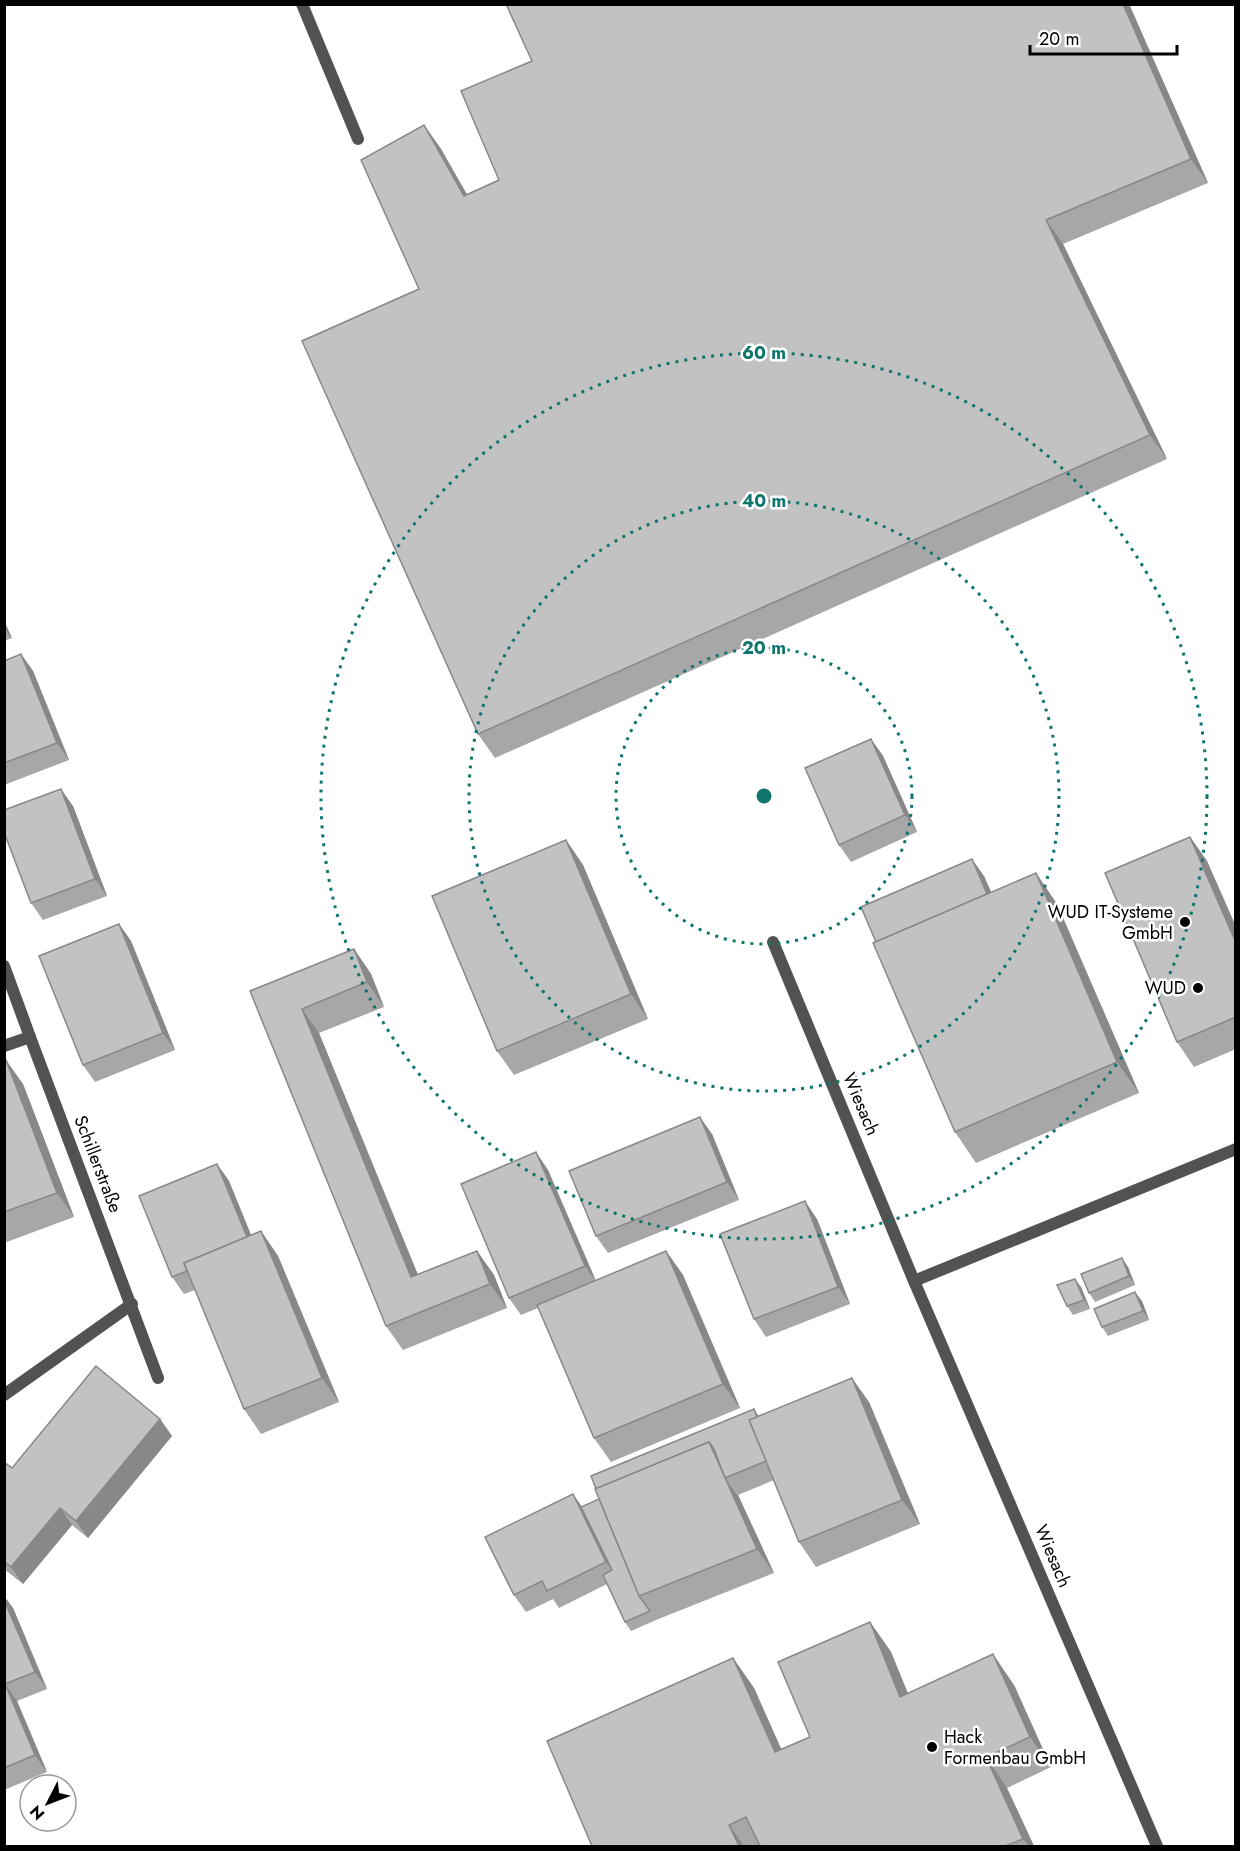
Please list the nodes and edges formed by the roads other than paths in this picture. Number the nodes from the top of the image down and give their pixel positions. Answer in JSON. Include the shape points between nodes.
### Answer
{"nodes":[{"id":1,"x":302,"y":4,"type":"edge"},
{"id":2,"x":358,"y":139,"type":"dead end"},
{"id":3,"x":773,"y":942,"type":"dead end"},
{"id":4,"x":4,"y":966,"type":"edge"},
{"id":5,"x":30,"y":1037,"type":"junction"},
{"id":6,"x":4,"y":1046,"type":"edge"},
{"id":7,"x":1236,"y":1149,"type":"edge"},
{"id":8,"x":915,"y":1281,"type":"junction"},
{"id":9,"x":132,"y":1304,"type":"junction"},
{"id":10,"x":158,"y":1378,"type":"dead end"},
{"id":11,"x":4,"y":1395,"type":"edge"},
{"id":12,"x":1157,"y":1846,"type":"edge"}],
"edges":[{"from":1,"to":2,"type":"street"},
{"from":3,"to":8,"type":"street","name":"Wiesach"},
{"from":4,"to":5,"type":"street","name":"Schillerstraße"},
{"from":5,"to":6,"type":"street"},
{"from":5,"to":9,"type":"street","name":"Schillerstraße"},
{"from":7,"to":8,"type":"street"},
{"from":8,"to":12,"type":"street","name":"Wiesach"},
{"from":9,"to":10,"type":"street","name":"Schillerstraße"},
{"from":9,"to":11,"type":"street"}]}
